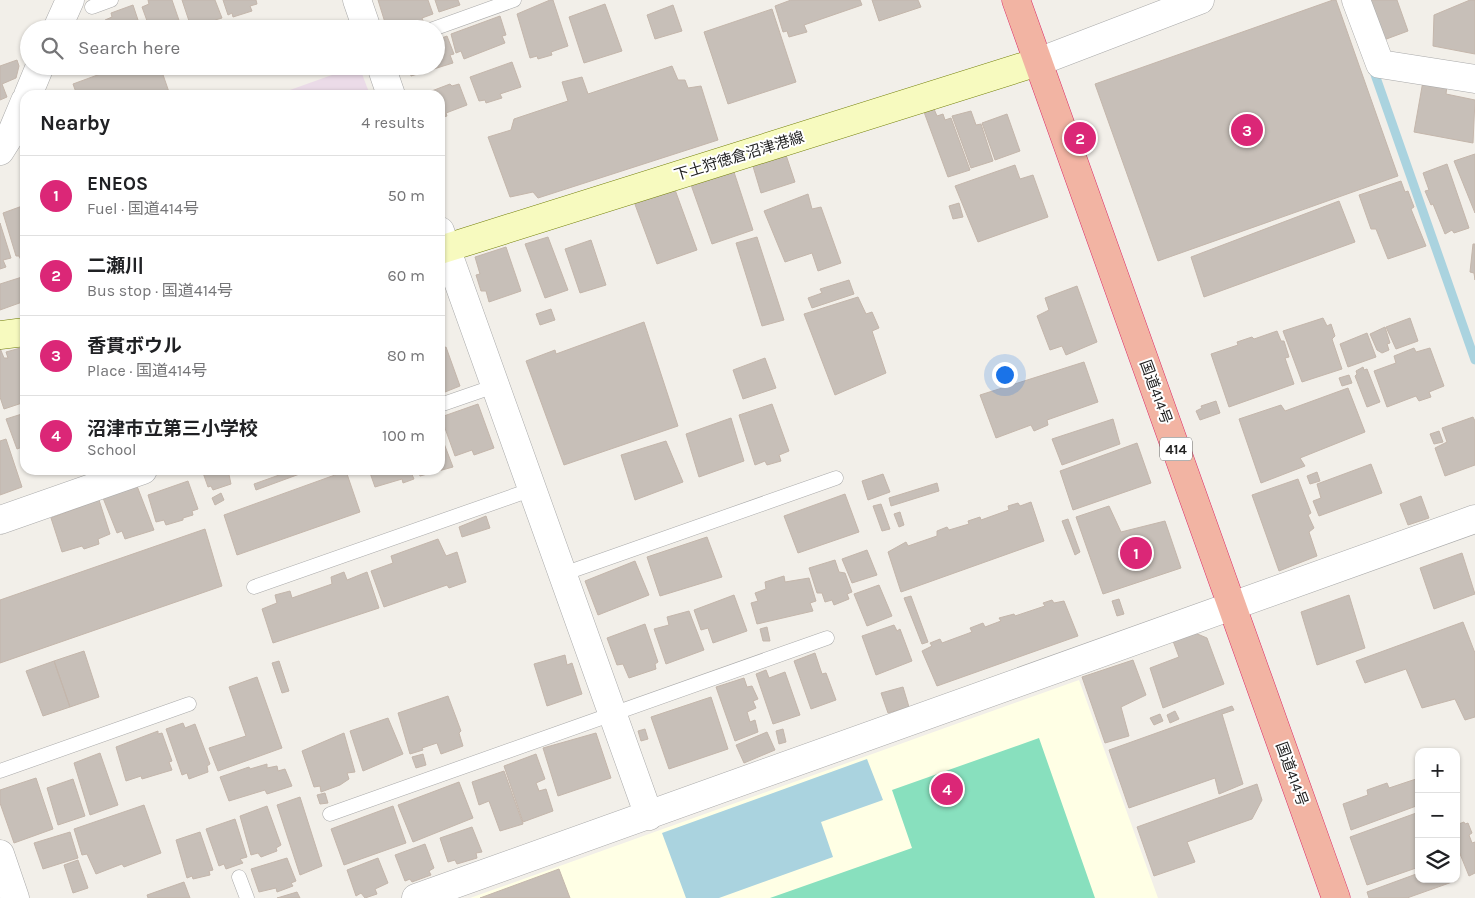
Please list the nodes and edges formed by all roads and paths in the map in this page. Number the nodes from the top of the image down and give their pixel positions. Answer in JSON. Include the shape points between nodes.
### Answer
{"nodes":[{"id":1,"x":112,"y":0,"type":"edge"},
{"id":2,"x":357,"y":0,"type":"edge"},
{"id":3,"x":514,"y":0,"type":"edge"},
{"id":4,"x":1016,"y":0,"type":"edge"},
{"id":5,"x":1200,"y":0,"type":"edge"},
{"id":6,"x":1356,"y":0,"type":"edge"},
{"id":7,"x":81,"y":3,"type":"edge"},
{"id":8,"x":65,"y":20,"type":"edge"},
{"id":9,"x":364,"y":20,"type":"edge"},
{"id":10,"x":445,"y":25,"type":"edge"},
{"id":11,"x":1038,"y":62,"type":"junction"},
{"id":12,"x":36,"y":75,"type":"edge"},
{"id":13,"x":384,"y":75,"type":"edge"},
{"id":14,"x":1475,"y":80,"type":"edge"},
{"id":15,"x":30,"y":90,"type":"edge"},
{"id":16,"x":389,"y":90,"type":"edge"},
{"id":17,"x":20,"y":114,"type":"edge"},
{"id":18,"x":0,"y":151,"type":"edge"},
{"id":19,"x":445,"y":242,"type":"edge"},
{"id":20,"x":445,"y":251,"type":"edge"},
{"id":21,"x":20,"y":333,"type":"edge"},
{"id":22,"x":0,"y":335,"type":"edge"},
{"id":23,"x":495,"y":386,"type":"junction"},
{"id":24,"x":445,"y":404,"type":"edge"},
{"id":25,"x":129,"y":475,"type":"edge"},
{"id":26,"x":836,"y":478,"type":"dead end"},
{"id":27,"x":533,"y":489,"type":"junction"},
{"id":28,"x":1475,"y":519,"type":"edge"},
{"id":29,"x":0,"y":520,"type":"edge"},
{"id":30,"x":563,"y":574,"type":"junction"},
{"id":31,"x":254,"y":587,"type":"dead end"},
{"id":32,"x":1232,"y":604,"type":"junction"},
{"id":33,"x":827,"y":638,"type":"dead end"},
{"id":34,"x":188,"y":704,"type":"dead end"},
{"id":35,"x":613,"y":714,"type":"junction"},
{"id":36,"x":0,"y":771,"type":"edge"},
{"id":37,"x":330,"y":814,"type":"dead end"},
{"id":38,"x":649,"y":816,"type":"junction"},
{"id":39,"x":0,"y":854,"type":"edge"},
{"id":40,"x":239,"y":877,"type":"dead end"},
{"id":41,"x":16,"y":898,"type":"edge"},
{"id":42,"x":247,"y":898,"type":"edge"},
{"id":43,"x":416,"y":898,"type":"edge"},
{"id":44,"x":1336,"y":898,"type":"edge"}],
"edges":[{"from":1,"to":7,"type":"lane"},
{"from":2,"to":9,"type":"street"},
{"from":3,"to":10,"type":"lane"},
{"from":4,"to":11,"type":"highway","name":"国道414号","number":"414"},
{"from":5,"to":11,"type":"street"},
{"from":6,"to":14,"type":"street","via":[[1380,64]]},
{"from":7,"to":8,"type":"street"},
{"from":11,"to":19,"type":"main road","name":"下土狩徳倉沼津港線"},
{"from":11,"to":32,"type":"highway","name":"国道414号","number":"414"},
{"from":12,"to":15,"type":"street"},
{"from":13,"to":16,"type":"street"},
{"from":17,"to":18,"type":"street"},
{"from":20,"to":23,"type":"street"},
{"from":21,"to":22,"type":"main road"},
{"from":23,"to":24,"type":"lane"},
{"from":23,"to":27,"type":"street"},
{"from":25,"to":29,"type":"street"},
{"from":26,"to":30,"type":"lane"},
{"from":27,"to":30,"type":"street"},
{"from":27,"to":31,"type":"lane"},
{"from":28,"to":32,"type":"street"},
{"from":30,"to":35,"type":"street"},
{"from":32,"to":38,"type":"street"},
{"from":32,"to":44,"type":"highway","name":"国道414号","number":"414"},
{"from":33,"to":35,"type":"lane"},
{"from":34,"to":36,"type":"lane"},
{"from":35,"to":37,"type":"lane"},
{"from":35,"to":38,"type":"street"},
{"from":38,"to":43,"type":"street"},
{"from":39,"to":41,"type":"street"},
{"from":40,"to":42,"type":"lane"}]}
